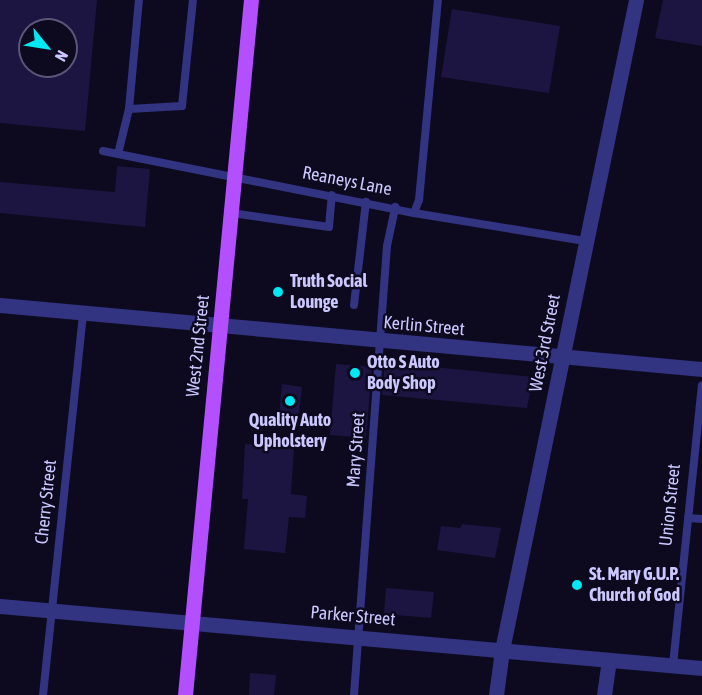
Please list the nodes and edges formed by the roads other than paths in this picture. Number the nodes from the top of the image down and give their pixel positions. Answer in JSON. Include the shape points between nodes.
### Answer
{"nodes":[{"id":1,"x":139,"y":0,"type":"edge"},
{"id":2,"x":193,"y":0,"type":"edge"},
{"id":3,"x":251,"y":0,"type":"edge"},
{"id":4,"x":438,"y":0,"type":"edge"},
{"id":5,"x":636,"y":0,"type":"edge"},
{"id":6,"x":129,"y":109,"type":"junction"},
{"id":7,"x":103,"y":151,"type":"dead end"},
{"id":8,"x":118,"y":154,"type":"junction"},
{"id":9,"x":235,"y":176,"type":"junction"},
{"id":10,"x":332,"y":195,"type":"junction"},
{"id":11,"x":366,"y":202,"type":"junction"},
{"id":12,"x":395,"y":207,"type":"junction"},
{"id":13,"x":231,"y":213,"type":"junction"},
{"id":14,"x":414,"y":213,"type":"junction"},
{"id":15,"x":585,"y":241,"type":"junction"},
{"id":16,"x":0,"y":305,"type":"edge"},
{"id":17,"x":354,"y":305,"type":"dead end"},
{"id":18,"x":83,"y":313,"type":"junction"},
{"id":19,"x":219,"y":324,"type":"junction"},
{"id":20,"x":380,"y":342,"type":"junction"},
{"id":21,"x":562,"y":357,"type":"junction"},
{"id":22,"x":702,"y":369,"type":"edge"},
{"id":23,"x":702,"y":385,"type":"edge"},
{"id":24,"x":688,"y":518,"type":"junction"},
{"id":25,"x":702,"y":519,"type":"edge"},
{"id":26,"x":0,"y":606,"type":"edge"},
{"id":27,"x":51,"y":610,"type":"junction"},
{"id":28,"x":192,"y":620,"type":"junction"},
{"id":29,"x":360,"y":636,"type":"junction"},
{"id":30,"x":502,"y":650,"type":"junction"},
{"id":31,"x":609,"y":660,"type":"junction"},
{"id":32,"x":673,"y":665,"type":"junction"},
{"id":33,"x":702,"y":668,"type":"edge"},
{"id":34,"x":43,"y":695,"type":"edge"},
{"id":35,"x":185,"y":695,"type":"edge"},
{"id":36,"x":354,"y":695,"type":"edge"},
{"id":37,"x":496,"y":695,"type":"edge"},
{"id":38,"x":604,"y":695,"type":"edge"}],
"edges":[{"from":1,"to":6,"type":"lane"},
{"from":2,"to":6,"type":"lane","via":[[182,106]]},
{"from":3,"to":9,"type":"main road","name":"West 2nd Street"},
{"from":4,"to":14,"type":"lane","via":[[419,200]]},
{"from":5,"to":15,"type":"street","name":"West 3rd Street"},
{"from":6,"to":8,"type":"lane"},
{"from":7,"to":8,"type":"lane","name":"Reaneys Lane"},
{"from":8,"to":9,"type":"lane","name":"Reaneys Lane"},
{"from":9,"to":10,"type":"lane","name":"Reaneys Lane"},
{"from":9,"to":13,"type":"main road","name":"West 2nd Street"},
{"from":10,"to":11,"type":"lane","name":"Reaneys Lane"},
{"from":10,"to":13,"type":"lane","via":[[328,227]]},
{"from":11,"to":12,"type":"lane","name":"Reaneys Lane"},
{"from":11,"to":17,"type":"lane"},
{"from":12,"to":14,"type":"lane","name":"Reaneys Lane"},
{"from":12,"to":20,"type":"lane","name":"Mary Street","via":[[387,246]]},
{"from":13,"to":19,"type":"main road","name":"West 2nd Street"},
{"from":14,"to":15,"type":"lane","name":"Reaneys Lane"},
{"from":15,"to":21,"type":"street","name":"West 3rd Street"},
{"from":16,"to":18,"type":"street","name":"Kerlin Street"},
{"from":18,"to":19,"type":"street","name":"Kerlin Street"},
{"from":18,"to":27,"type":"lane","name":"Cherry Street"},
{"from":19,"to":20,"type":"street","name":"Kerlin Street"},
{"from":19,"to":28,"type":"main road","name":"West 2nd Street"},
{"from":20,"to":21,"type":"street","name":"Kerlin Street"},
{"from":20,"to":29,"type":"lane","name":"Mary Street"},
{"from":21,"to":22,"type":"street","name":"Kerlin Street"},
{"from":21,"to":30,"type":"street","name":"West 3rd Street"},
{"from":23,"to":24,"type":"lane","name":"Union Street"},
{"from":24,"to":25,"type":"lane"},
{"from":24,"to":32,"type":"lane","name":"Union Street"},
{"from":26,"to":27,"type":"street","name":"Parker Street"},
{"from":27,"to":28,"type":"street","name":"Parker Street"},
{"from":27,"to":34,"type":"lane","name":"Cherry Street"},
{"from":28,"to":29,"type":"street","name":"Parker Street"},
{"from":28,"to":35,"type":"main road","name":"West 2nd Street"},
{"from":29,"to":30,"type":"street","name":"Parker Street"},
{"from":29,"to":36,"type":"lane","name":"Mary Street"},
{"from":30,"to":31,"type":"street","name":"Parker Street"},
{"from":30,"to":37,"type":"street","name":"West 3rd Street"},
{"from":31,"to":32,"type":"street","name":"Parker Street"},
{"from":31,"to":38,"type":"street"},
{"from":32,"to":33,"type":"street","name":"Parker Street"}]}
